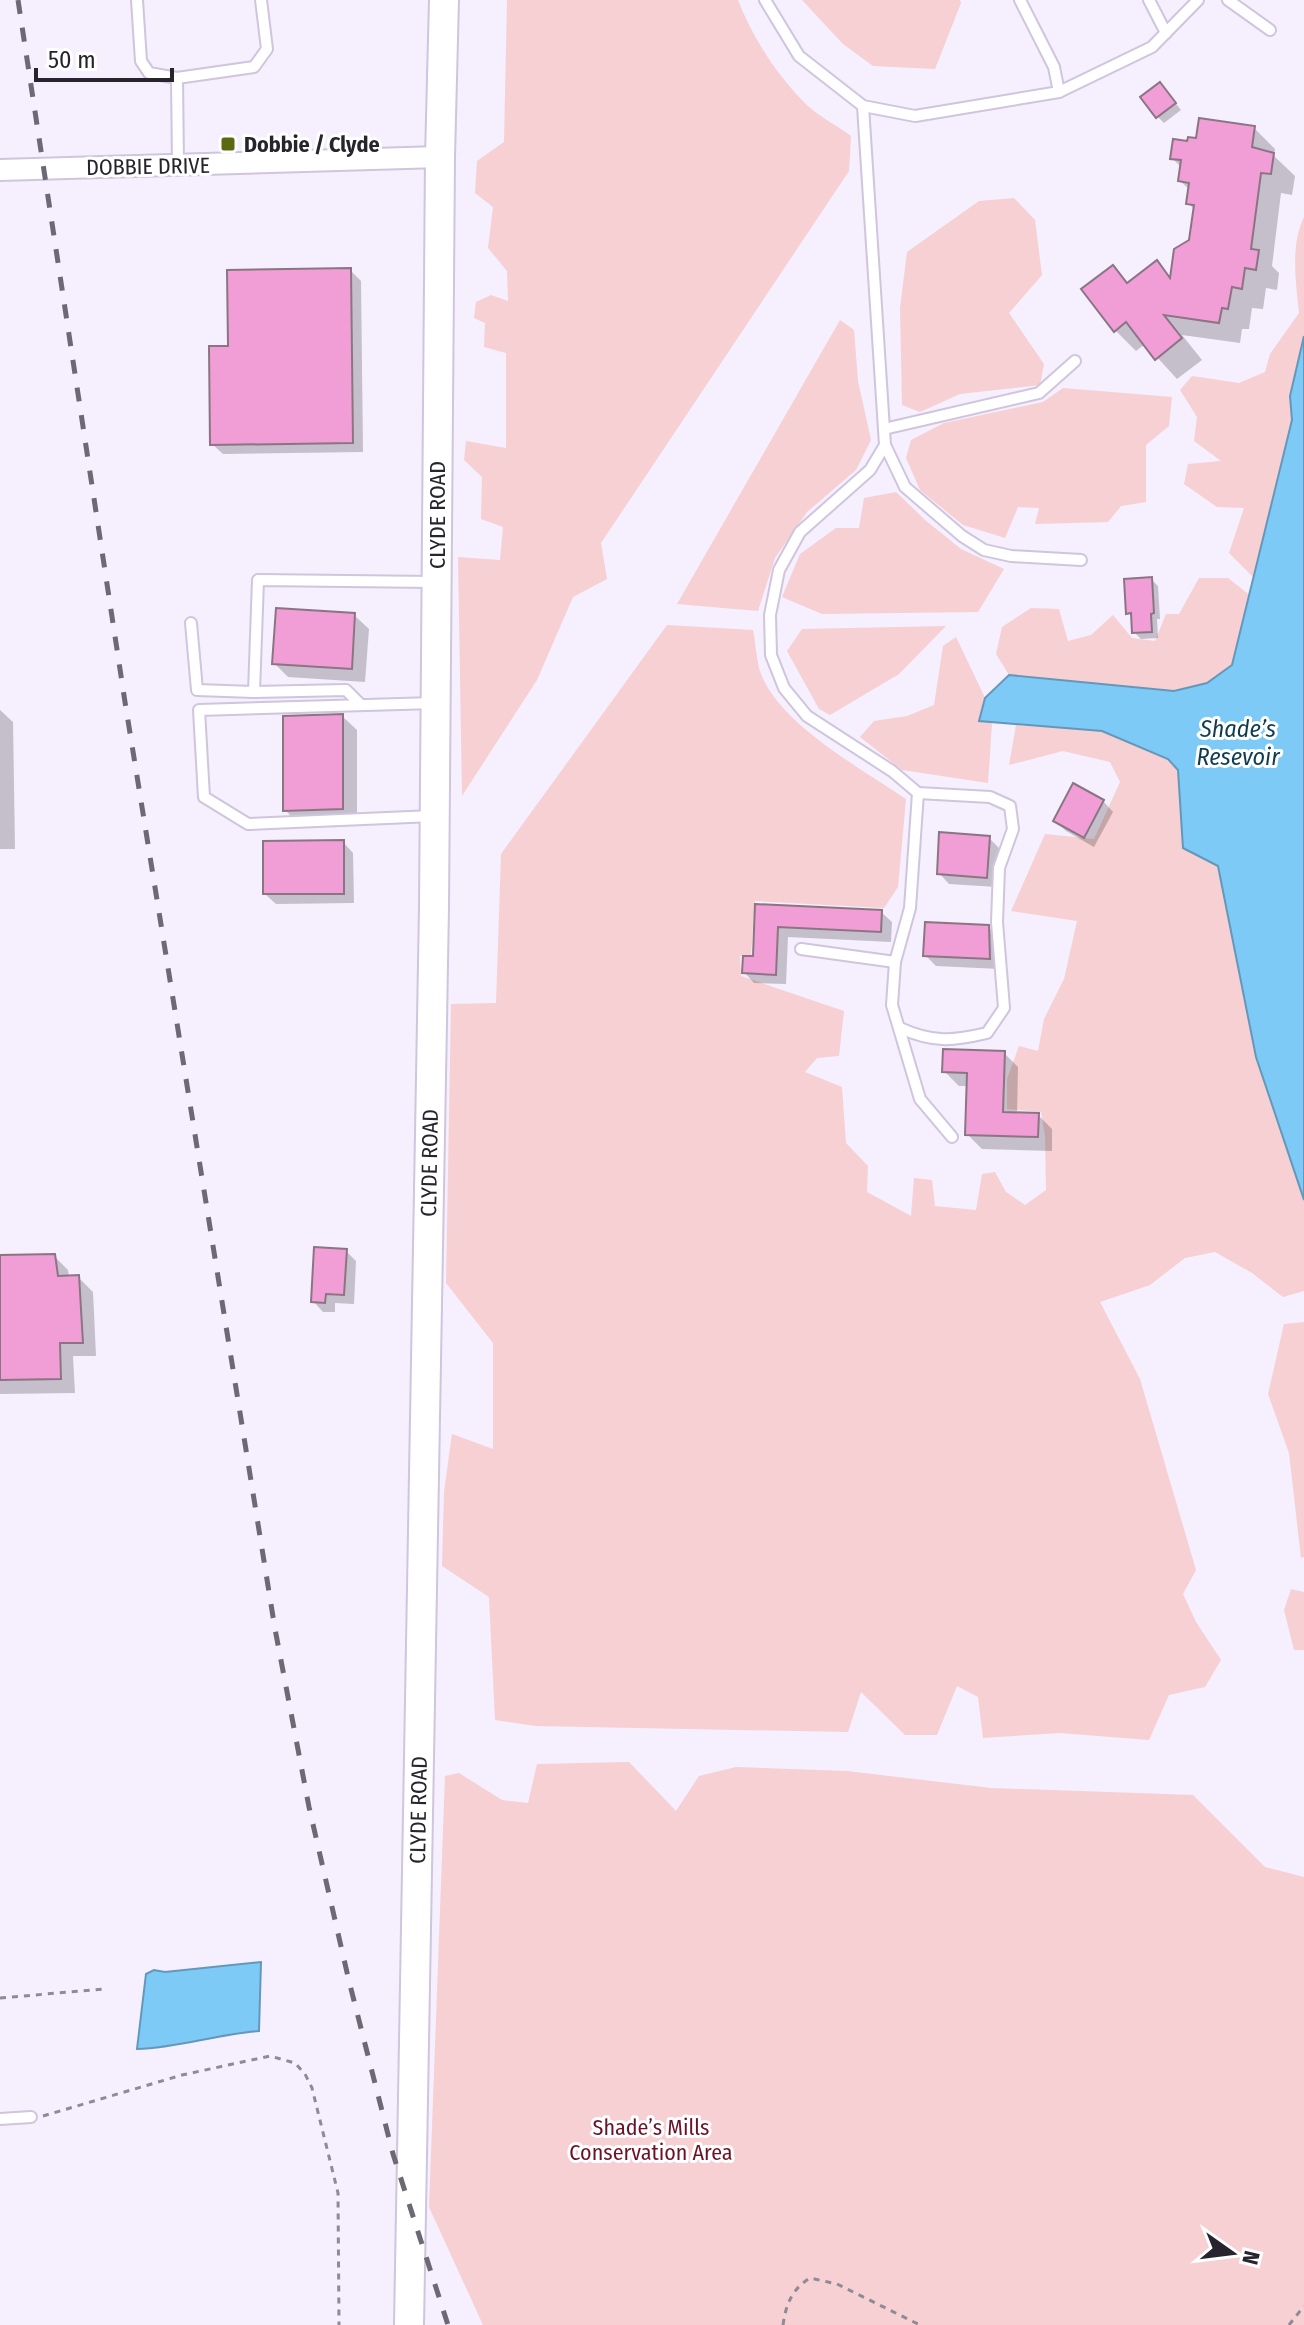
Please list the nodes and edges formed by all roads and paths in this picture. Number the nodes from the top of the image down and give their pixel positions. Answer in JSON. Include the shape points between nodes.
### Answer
{"nodes":[{"id":1,"x":137,"y":0,"type":"edge"},
{"id":2,"x":261,"y":0,"type":"edge"},
{"id":3,"x":444,"y":0,"type":"edge"},
{"id":4,"x":765,"y":0,"type":"edge"},
{"id":5,"x":1020,"y":0,"type":"edge"},
{"id":6,"x":1149,"y":0,"type":"edge"},
{"id":7,"x":1198,"y":0,"type":"edge"},
{"id":8,"x":1228,"y":0,"type":"edge"},
{"id":9,"x":1270,"y":30,"type":"dead end"},
{"id":10,"x":1166,"y":33,"type":"junction"},
{"id":11,"x":177,"y":78,"type":"junction"},
{"id":12,"x":1059,"y":92,"type":"junction"},
{"id":13,"x":863,"y":106,"type":"junction"},
{"id":14,"x":440,"y":157,"type":"junction"},
{"id":15,"x":178,"y":165,"type":"junction"},
{"id":16,"x":0,"y":170,"type":"edge"},
{"id":17,"x":1075,"y":361,"type":"dead end"},
{"id":18,"x":884,"y":429,"type":"junction"},
{"id":19,"x":885,"y":445,"type":"junction"},
{"id":20,"x":1081,"y":560,"type":"dead end"},
{"id":21,"x":436,"y":582,"type":"junction"},
{"id":22,"x":191,"y":623,"type":"dead end"},
{"id":23,"x":254,"y":692,"type":"junction"},
{"id":24,"x":436,"y":703,"type":"junction"},
{"id":25,"x":360,"y":704,"type":"junction"},
{"id":26,"x":918,"y":793,"type":"junction"},
{"id":27,"x":435,"y":816,"type":"junction"},
{"id":28,"x":801,"y":949,"type":"dead end"},
{"id":29,"x":895,"y":962,"type":"junction"},
{"id":30,"x":900,"y":1028,"type":"junction"},
{"id":31,"x":952,"y":1137,"type":"dead end"},
{"id":32,"x":104,"y":1989,"type":"dead end"},
{"id":33,"x":0,"y":1998,"type":"edge"},
{"id":34,"x":31,"y":2117,"type":"joint"},
{"id":35,"x":0,"y":2119,"type":"edge"},
{"id":36,"x":1304,"y":2306,"type":"edge"},
{"id":37,"x":339,"y":2325,"type":"edge"},
{"id":38,"x":409,"y":2325,"type":"edge"},
{"id":39,"x":783,"y":2325,"type":"edge"},
{"id":40,"x":920,"y":2325,"type":"edge"},
{"id":41,"x":1289,"y":2325,"type":"edge"}],
"edges":[{"from":1,"to":11,"type":"lane","via":[[141,61],[149,73]]},
{"from":2,"to":11,"type":"lane","via":[[267,49],[254,67]]},
{"from":3,"to":14,"type":"main road","name":"CLYDE ROAD"},
{"from":4,"to":13,"type":"lane","via":[[799,56]]},
{"from":5,"to":12,"type":"lane","via":[[1054,67]]},
{"from":6,"to":10,"type":"lane"},
{"from":7,"to":10,"type":"lane"},
{"from":8,"to":9,"type":"lane"},
{"from":10,"to":12,"type":"lane","via":[[1152,47]]},
{"from":11,"to":15,"type":"lane"},
{"from":12,"to":13,"type":"lane","via":[[915,116]]},
{"from":13,"to":18,"type":"lane"},
{"from":14,"to":15,"type":"street","name":"DOBBIE DRIVE"},
{"from":14,"to":21,"type":"main road","name":"CLYDE ROAD"},
{"from":15,"to":16,"type":"street","name":"DOBBIE DRIVE"},
{"from":17,"to":18,"type":"lane","via":[[1039,393]]},
{"from":18,"to":19,"type":"lane"},
{"from":19,"to":20,"type":"lane","via":[[905,487],[984,550]]},
{"from":19,"to":26,"type":"lane","via":[[870,470],[800,532],[779,570],[770,615],[771,655],[784,688],[807,716]]},
{"from":21,"to":23,"type":"lane","via":[[258,580]]},
{"from":21,"to":24,"type":"main road","name":"CLYDE ROAD"},
{"from":22,"to":23,"type":"lane","via":[[197,690]]},
{"from":23,"to":25,"type":"lane","via":[[346,690]]},
{"from":24,"to":25,"type":"lane"},
{"from":24,"to":27,"type":"main road","name":"CLYDE ROAD"},
{"from":25,"to":27,"type":"lane","via":[[199,710],[204,797],[248,824]]},
{"from":26,"to":29,"type":"lane","via":[[910,908]]},
{"from":26,"to":30,"type":"lane","via":[[990,797],[1010,806],[1013,829],[999,868],[997,922],[1004,1008],[987,1033],[952,1041],[919,1037]]},
{"from":27,"to":38,"type":"main road","name":"CLYDE ROAD"},
{"from":28,"to":29,"type":"lane"},
{"from":29,"to":30,"type":"lane","via":[[892,1005]]},
{"from":30,"to":31,"type":"lane","via":[[920,1099]]},
{"from":32,"to":33,"type":"path"},
{"from":34,"to":35,"type":"lane"},
{"from":34,"to":37,"type":"path","via":[[237,2062],[270,2056],[295,2063],[312,2088],[338,2193]]},
{"from":36,"to":41,"type":"path"},
{"from":39,"to":40,"type":"path","via":[[785,2307],[797,2286],[810,2278],[837,2284]]}]}
